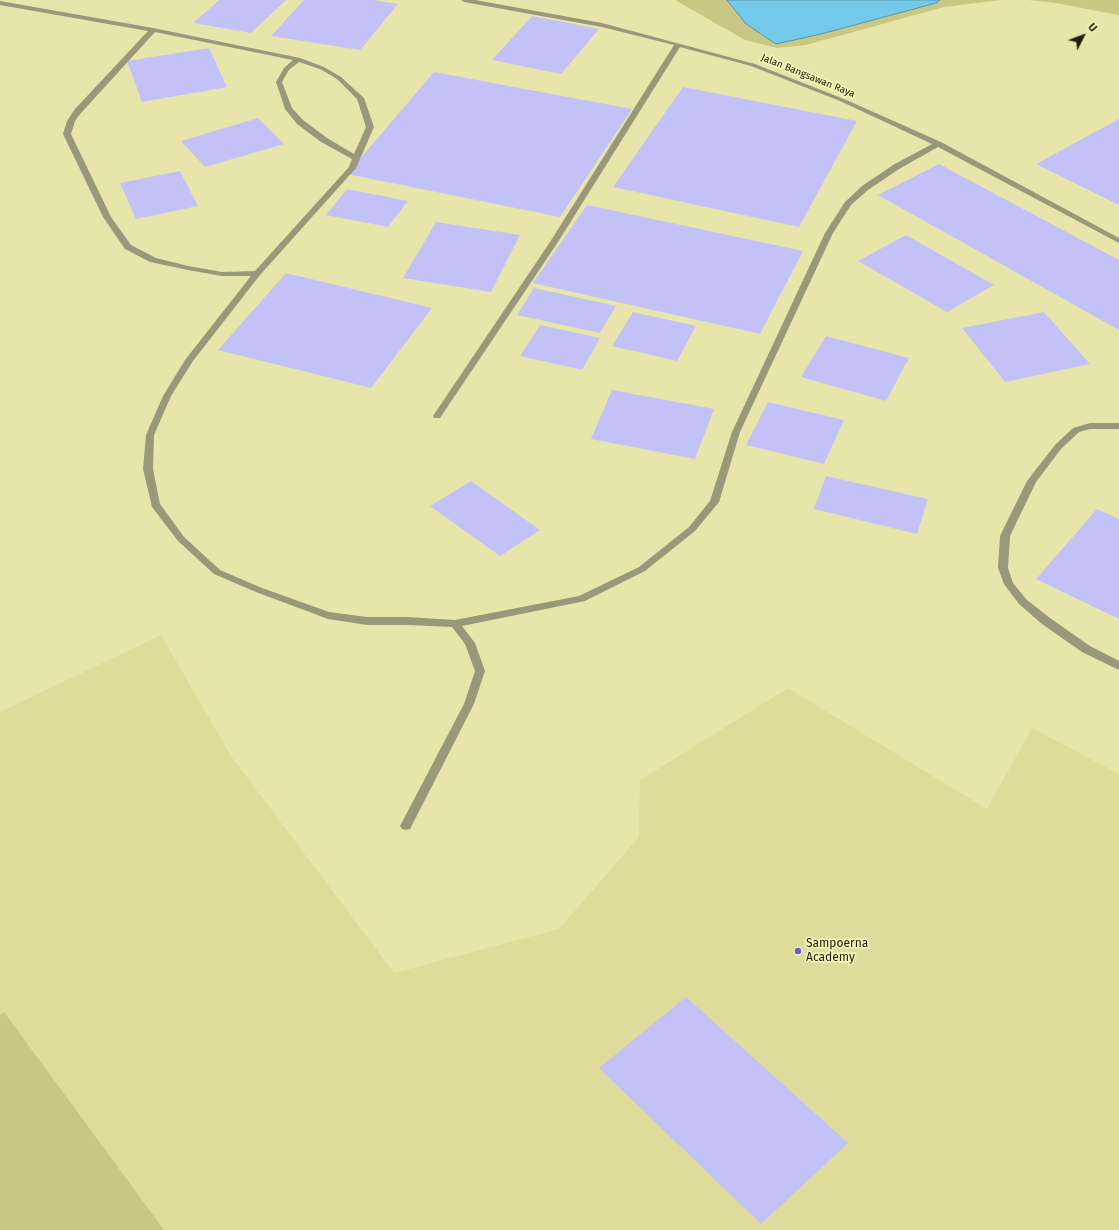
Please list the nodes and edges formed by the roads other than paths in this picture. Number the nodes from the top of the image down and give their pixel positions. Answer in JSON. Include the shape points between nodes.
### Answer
{"nodes":[{"id":1,"x":464,"y":0,"type":"edge"},
{"id":2,"x":0,"y":3,"type":"edge"},
{"id":3,"x":153,"y":30,"type":"junction"},
{"id":4,"x":678,"y":44,"type":"junction"},
{"id":5,"x":298,"y":59,"type":"junction"},
{"id":6,"x":938,"y":144,"type":"junction"},
{"id":7,"x":357,"y":159,"type":"junction"},
{"id":8,"x":1119,"y":242,"type":"edge"},
{"id":9,"x":257,"y":273,"type":"junction"},
{"id":10,"x":437,"y":416,"type":"dead end"},
{"id":11,"x":1119,"y":426,"type":"edge"},
{"id":12,"x":455,"y":624,"type":"junction"},
{"id":13,"x":1119,"y":666,"type":"edge"},
{"id":14,"x":406,"y":826,"type":"dead end"}],
"edges":[{"from":1,"to":4,"type":"street","name":"Jalan Bangsawan Raya","via":[[602,25]]},
{"from":2,"to":3,"type":"street"},
{"from":3,"to":5,"type":"street"},
{"from":3,"to":9,"type":"street","via":[[78,111],[71,121],[67,134],[107,217],[128,247],[153,260],[188,268],[222,274]]},
{"from":4,"to":6,"type":"street","name":"Jalan Bangsawan Raya","via":[[784,76]]},
{"from":4,"to":10,"type":"street","via":[[554,242]]},
{"from":5,"to":7,"type":"street","via":[[339,78],[360,98],[370,127]]},
{"from":5,"to":7,"type":"street","via":[[286,69],[279,82],[289,109],[300,122],[324,140]]},
{"from":6,"to":8,"type":"street","name":"Jalan Bangsawan Raya"},
{"from":6,"to":12,"type":"street","via":[[896,166],[865,188],[848,204],[829,233],[736,432],[714,502],[692,529],[642,569],[581,599]]},
{"from":7,"to":9,"type":"street","via":[[352,168]]},
{"from":9,"to":12,"type":"street","via":[[189,360],[167,396],[150,435],[148,469],[155,505],[181,539],[217,572],[259,590],[343,617],[367,621]]},
{"from":11,"to":13,"type":"street","via":[[1090,426],[1076,430],[1058,447],[1032,481],[1005,536],[1003,568],[1009,584],[1024,602],[1046,621],[1086,649]]},
{"from":12,"to":14,"type":"street","via":[[470,643],[480,671],[469,704]]}]}
